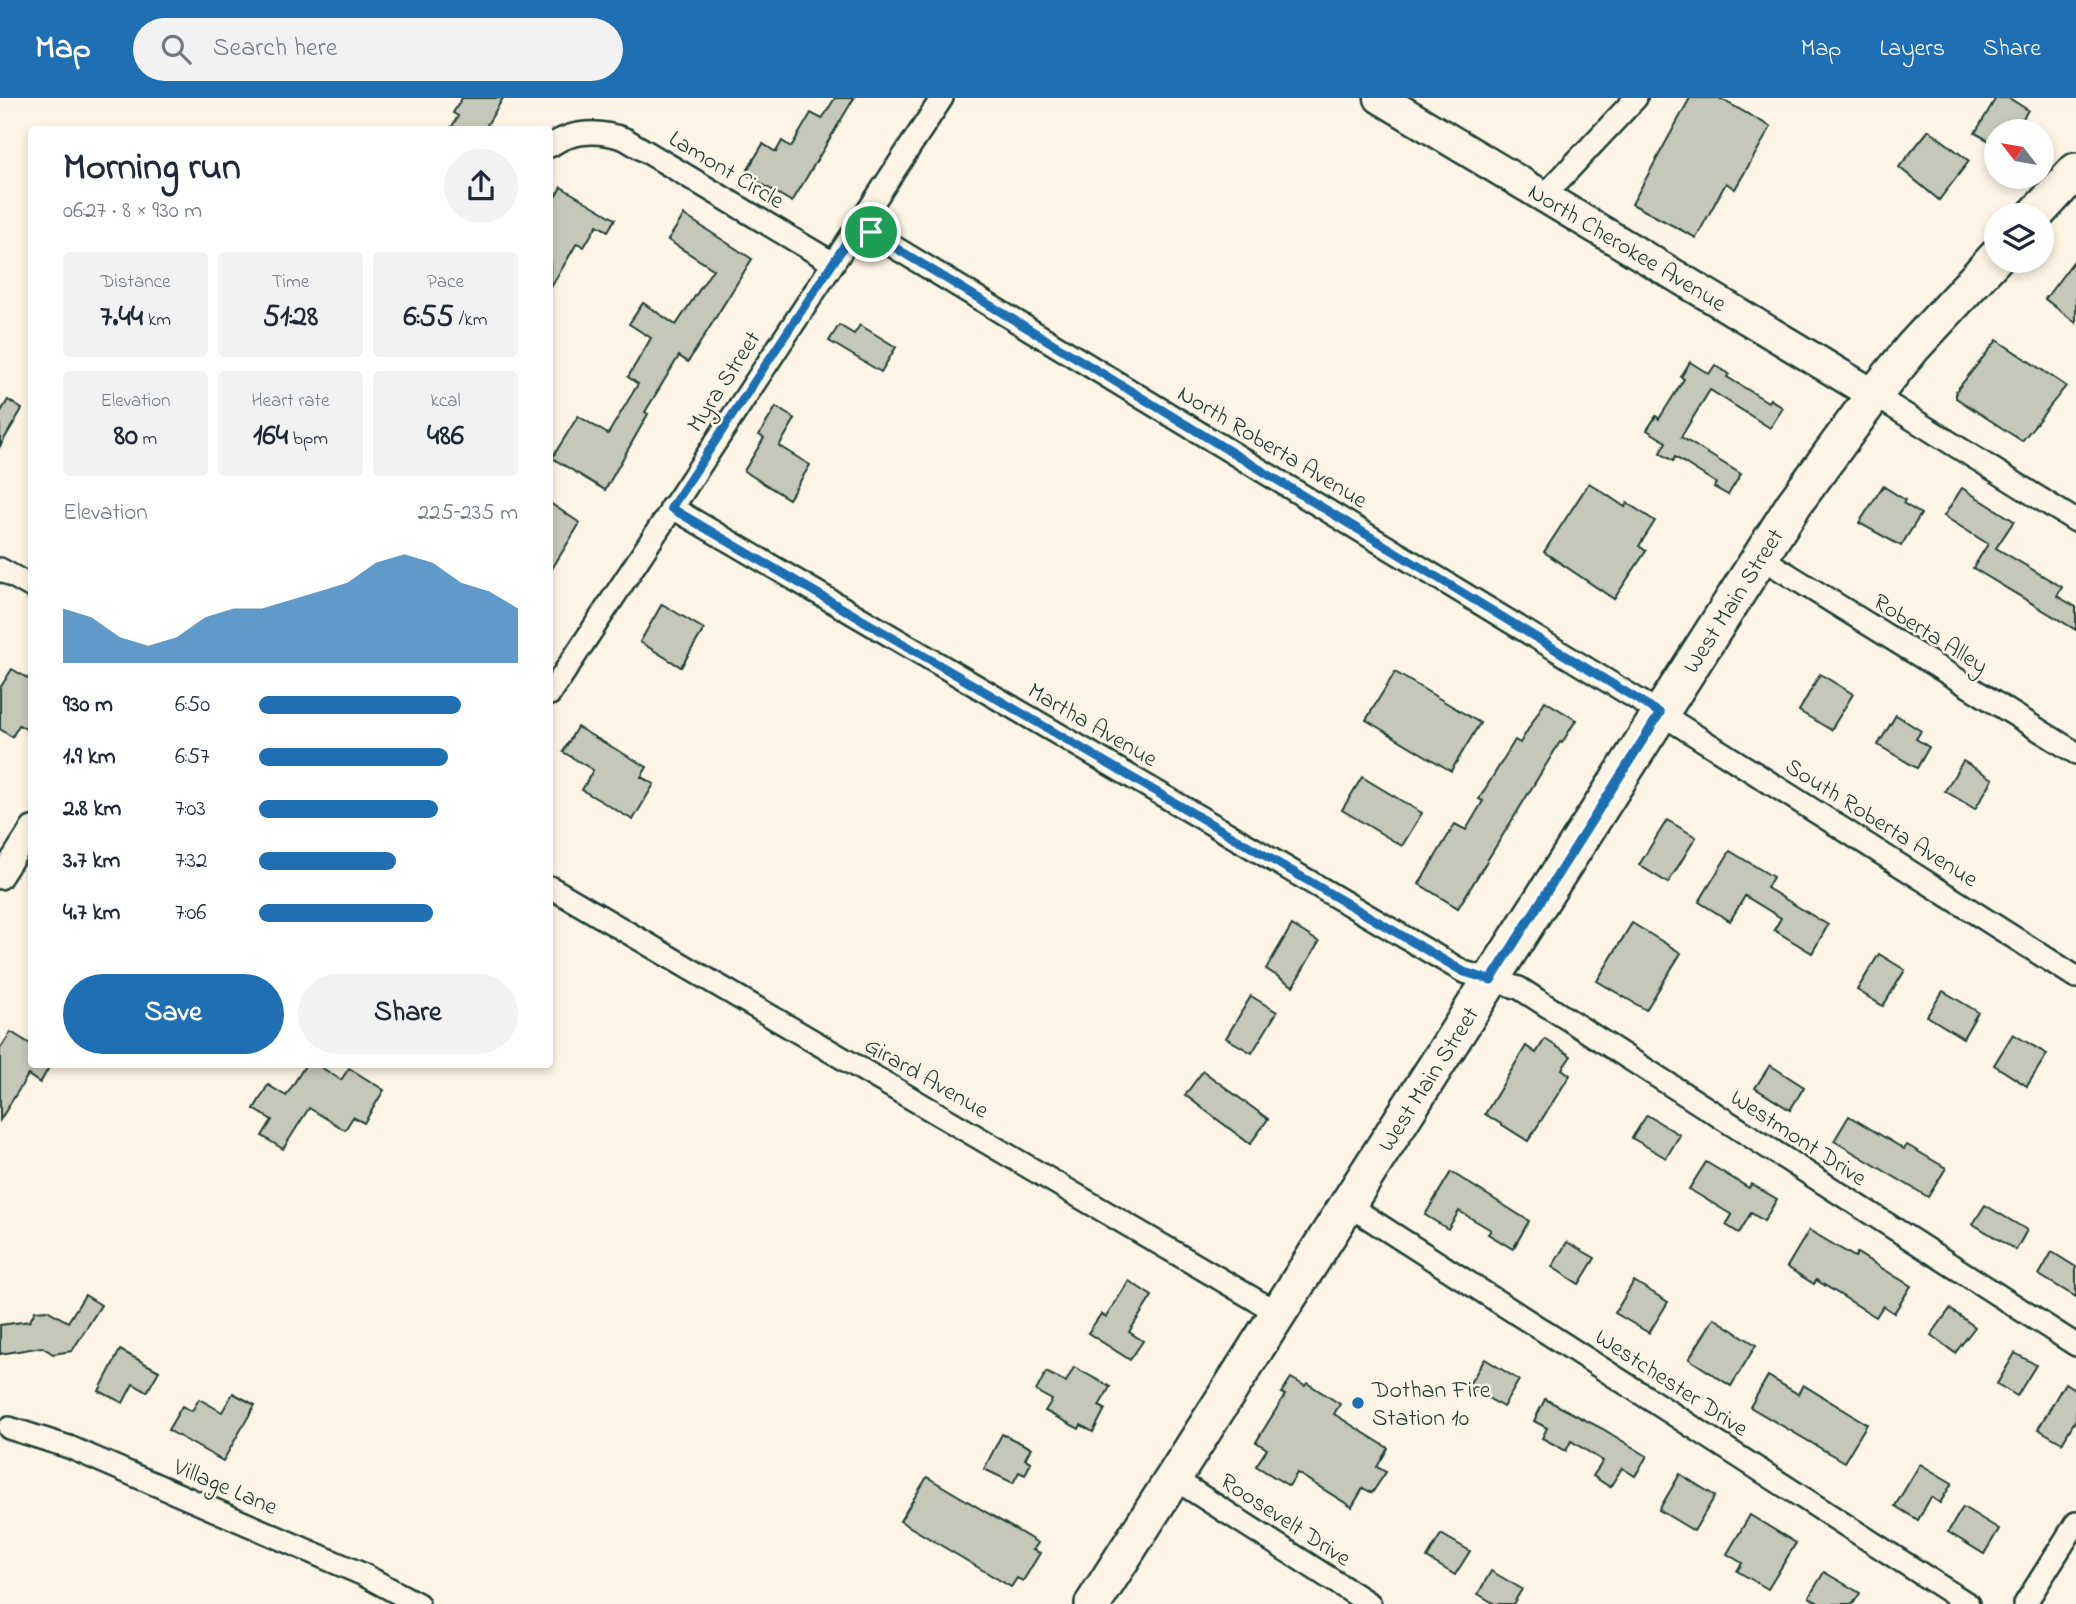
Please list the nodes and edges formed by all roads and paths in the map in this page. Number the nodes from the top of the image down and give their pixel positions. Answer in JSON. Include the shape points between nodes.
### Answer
{"nodes":[{"id":1,"x":942,"y":98,"type":"edge"},
{"id":2,"x":1380,"y":98,"type":"edge"},
{"id":3,"x":1636,"y":98,"type":"edge"},
{"id":4,"x":553,"y":144,"type":"edge"},
{"id":5,"x":2076,"y":171,"type":"edge"},
{"id":6,"x":1544,"y":196,"type":"junction"},
{"id":7,"x":2046,"y":203,"type":"edge"},
{"id":8,"x":858,"y":225,"type":"junction"},
{"id":9,"x":833,"y":263,"type":"junction"},
{"id":10,"x":1984,"y":270,"type":"edge"},
{"id":11,"x":1874,"y":395,"type":"junction"},
{"id":12,"x":671,"y":508,"type":"junction"},
{"id":13,"x":2076,"y":521,"type":"edge"},
{"id":14,"x":1760,"y":557,"type":"junction"},
{"id":15,"x":0,"y":569,"type":"edge"},
{"id":16,"x":28,"y":585,"type":"edge"},
{"id":17,"x":553,"y":689,"type":"edge"},
{"id":18,"x":1660,"y":713,"type":"junction"},
{"id":19,"x":2076,"y":753,"type":"edge"},
{"id":20,"x":28,"y":834,"type":"edge"},
{"id":21,"x":0,"y":878,"type":"edge"},
{"id":22,"x":553,"y":889,"type":"edge"},
{"id":23,"x":2076,"y":977,"type":"edge"},
{"id":24,"x":1491,"y":980,"type":"junction"},
{"id":25,"x":1348,"y":1205,"type":"junction"},
{"id":26,"x":1278,"y":1313,"type":"junction"},
{"id":27,"x":2076,"y":1345,"type":"edge"},
{"id":28,"x":9,"y":1428,"type":"dead end"},
{"id":29,"x":1173,"y":1478,"type":"junction"},
{"id":30,"x":2076,"y":1523,"type":"edge"},
{"id":31,"x":418,"y":1604,"type":"edge"},
{"id":32,"x":1093,"y":1604,"type":"edge"},
{"id":33,"x":1370,"y":1604,"type":"edge"},
{"id":34,"x":1968,"y":1604,"type":"edge"},
{"id":35,"x":2025,"y":1604,"type":"edge"}],
"edges":[{"from":1,"to":8,"type":"street","name":"Myra Street"},
{"from":2,"to":6,"type":"street","name":"North Cherokee Avenue"},
{"from":3,"to":6,"type":"street"},
{"from":4,"to":9,"type":"street","name":"Lamont Circle","via":[[588,132],[625,139]]},
{"from":5,"to":7,"type":"main road"},
{"from":6,"to":11,"type":"street","name":"North Cherokee Avenue"},
{"from":8,"to":9,"type":"street","name":"Myra Street"},
{"from":8,"to":18,"type":"street","name":"North Roberta Avenue"},
{"from":9,"to":12,"type":"street","name":"Myra Street"},
{"from":10,"to":11,"type":"main road","name":"West Main Street"},
{"from":11,"to":13,"type":"street"},
{"from":11,"to":14,"type":"main road","name":"West Main Street"},
{"from":12,"to":17,"type":"street","name":"Myra Street"},
{"from":12,"to":24,"type":"street","name":"Martha Avenue","via":[[1464,972]]},
{"from":14,"to":18,"type":"main road","name":"West Main Street"},
{"from":14,"to":19,"type":"street","name":"Roberta Alley"},
{"from":15,"to":16,"type":"street"},
{"from":18,"to":23,"type":"street","name":"South Roberta Avenue"},
{"from":18,"to":24,"type":"main road","name":"West Main Street"},
{"from":20,"to":21,"type":"street"},
{"from":22,"to":26,"type":"street","name":"Girard Avenue"},
{"from":24,"to":25,"type":"main road","name":"West Main Street"},
{"from":24,"to":27,"type":"street","name":"Westmont Drive","via":[[1519,988]]},
{"from":25,"to":26,"type":"main road","name":"West Main Street"},
{"from":25,"to":34,"type":"street","name":"Westchester Drive"},
{"from":26,"to":29,"type":"main road","name":"West Main Street"},
{"from":28,"to":31,"type":"street","name":"Village Lane","via":[[69,1447],[362,1574]]},
{"from":29,"to":32,"type":"main road","name":"West Main Street"},
{"from":29,"to":33,"type":"street","name":"Roosevelt Drive"},
{"from":30,"to":35,"type":"street"}]}
